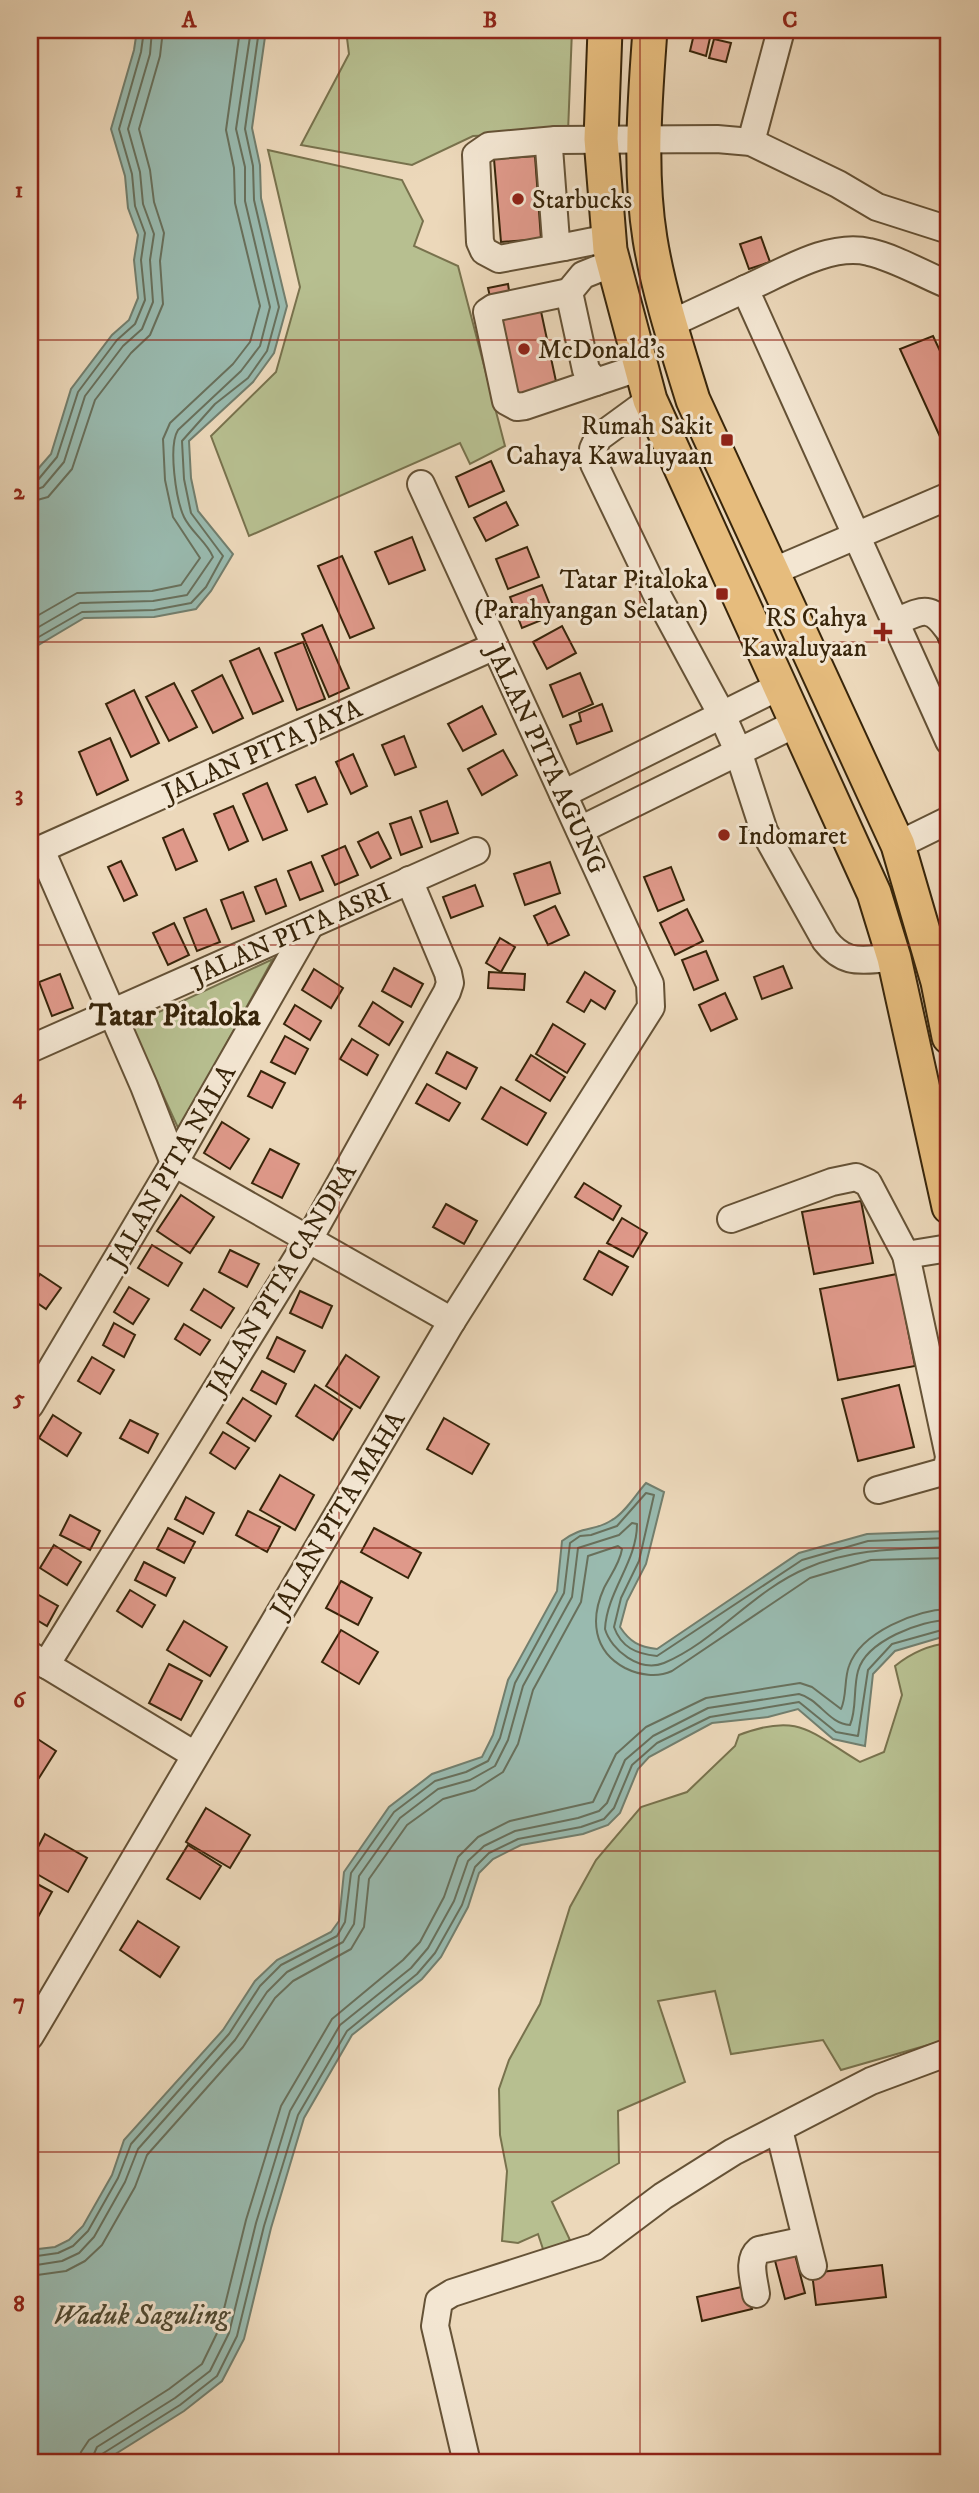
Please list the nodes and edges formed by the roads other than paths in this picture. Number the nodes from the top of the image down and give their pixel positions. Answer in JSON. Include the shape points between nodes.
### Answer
{"nodes":[{"id":1,"x":605,"y":30,"type":"edge"},
{"id":2,"x":650,"y":30,"type":"edge"},
{"id":3,"x":781,"y":30,"type":"edge"},
{"id":4,"x":601,"y":139,"type":"junction"},
{"id":5,"x":643,"y":139,"type":"junction"},
{"id":6,"x":556,"y":140,"type":"junction"},
{"id":7,"x":751,"y":142,"type":"junction"},
{"id":8,"x":949,"y":230,"type":"edge"},
{"id":9,"x":564,"y":247,"type":"junction"},
{"id":10,"x":611,"y":250,"type":"junction"},
{"id":11,"x":943,"y":283,"type":"edge"},
{"id":12,"x":745,"y":289,"type":"junction"},
{"id":13,"x":569,"y":292,"type":"junction"},
{"id":14,"x":949,"y":308,"type":"edge"},
{"id":15,"x":670,"y":324,"type":"junction"},
{"id":16,"x":641,"y":367,"type":"junction"},
{"id":17,"x":593,"y":383,"type":"junction"},
{"id":18,"x":650,"y":400,"type":"junction"},
{"id":19,"x":421,"y":484,"type":"dead end"},
{"id":20,"x":949,"y":496,"type":"edge"},
{"id":21,"x":855,"y":536,"type":"junction"},
{"id":22,"x":774,"y":571,"type":"junction"},
{"id":23,"x":895,"y":622,"type":"junction"},
{"id":24,"x":947,"y":628,"type":"dead end"},
{"id":25,"x":495,"y":646,"type":"junction"},
{"id":26,"x":780,"y":686,"type":"junction"},
{"id":27,"x":722,"y":715,"type":"junction"},
{"id":28,"x":797,"y":723,"type":"junction"},
{"id":29,"x":946,"y":726,"type":"edge"},
{"id":30,"x":738,"y":751,"type":"junction"},
{"id":31,"x":563,"y":794,"type":"junction"},
{"id":32,"x":949,"y":820,"type":"edge"},
{"id":33,"x":580,"y":830,"type":"junction"},
{"id":34,"x":898,"y":845,"type":"junction"},
{"id":35,"x":476,"y":851,"type":"dead end"},
{"id":36,"x":35,"y":852,"type":"edge"},
{"id":37,"x":409,"y":880,"type":"junction"},
{"id":38,"x":310,"y":925,"type":"junction"},
{"id":39,"x":894,"y":958,"type":"junction"},
{"id":40,"x":944,"y":980,"type":"edge"},
{"id":41,"x":653,"y":997,"type":"joint"},
{"id":42,"x":113,"y":1012,"type":"junction"},
{"id":43,"x":949,"y":1037,"type":"edge"},
{"id":44,"x":30,"y":1049,"type":"edge"},
{"id":45,"x":933,"y":1062,"type":"edge"},
{"id":46,"x":174,"y":1163,"type":"junction"},
{"id":47,"x":949,"y":1207,"type":"edge"},
{"id":48,"x":731,"y":1219,"type":"dead end"},
{"id":49,"x":309,"y":1239,"type":"junction"},
{"id":50,"x":949,"y":1248,"type":"edge"},
{"id":51,"x":906,"y":1255,"type":"junction"},
{"id":52,"x":452,"y":1321,"type":"junction"},
{"id":53,"x":30,"y":1405,"type":"edge"},
{"id":54,"x":949,"y":1457,"type":"edge"},
{"id":55,"x":877,"y":1490,"type":"dead end"},
{"id":56,"x":38,"y":1660,"type":"edge"},
{"id":57,"x":195,"y":1755,"type":"junction"},
{"id":58,"x":30,"y":2036,"type":"edge"},
{"id":59,"x":949,"y":2052,"type":"edge"},
{"id":60,"x":779,"y":2130,"type":"junction"},
{"id":61,"x":806,"y":2240,"type":"junction"},
{"id":62,"x":813,"y":2266,"type":"dead end"},
{"id":63,"x":757,"y":2294,"type":"dead end"},
{"id":64,"x":467,"y":2463,"type":"edge"}],
"edges":[{"from":1,"to":4,"type":"main road"},
{"from":2,"to":5,"type":"main road"},
{"from":3,"to":7,"type":"street"},
{"from":4,"to":5,"type":"street"},
{"from":4,"to":6,"type":"street"},
{"from":4,"to":10,"type":"main road"},
{"from":5,"to":7,"type":"street"},
{"from":5,"to":15,"type":"main road","via":[[650,239]]},
{"from":6,"to":9,"type":"street","via":[[549,148],[556,241]]},
{"from":6,"to":9,"type":"street","via":[[489,145],[477,155],[480,242],[484,251],[499,259]]},
{"from":7,"to":8,"type":"street","via":[[877,207]]},
{"from":9,"to":10,"type":"street"},
{"from":10,"to":13,"type":"street"},
{"from":10,"to":16,"type":"main road"},
{"from":11,"to":12,"type":"street","via":[[868,251],[848,250],[827,254]]},
{"from":11,"to":14,"type":"street"},
{"from":12,"to":15,"type":"street"},
{"from":12,"to":21,"type":"street"},
{"from":13,"to":17,"type":"street"},
{"from":13,"to":17,"type":"street","via":[[487,312],[506,401],[525,406]]},
{"from":15,"to":22,"type":"main road","via":[[694,400]]},
{"from":16,"to":17,"type":"street"},
{"from":16,"to":18,"type":"main road"},
{"from":18,"to":26,"type":"main road"},
{"from":18,"to":27,"type":"street","via":[[598,438],[594,464]]},
{"from":19,"to":25,"type":"street","name":"JALAN PITA AGUNG"},
{"from":20,"to":21,"type":"street"},
{"from":21,"to":22,"type":"street"},
{"from":21,"to":23,"type":"street"},
{"from":22,"to":34,"type":"main road"},
{"from":23,"to":24,"type":"street","via":[[929,611]]},
{"from":23,"to":29,"type":"street"},
{"from":25,"to":31,"type":"street","name":"JALAN PITA AGUNG"},
{"from":25,"to":36,"type":"street","name":"JALAN PITA JAYA"},
{"from":26,"to":27,"type":"street"},
{"from":26,"to":28,"type":"main road"},
{"from":27,"to":30,"type":"street"},
{"from":27,"to":31,"type":"street"},
{"from":28,"to":30,"type":"street"},
{"from":28,"to":39,"type":"main road","via":[[874,892]]},
{"from":30,"to":33,"type":"street"},
{"from":30,"to":39,"type":"street","via":[[764,831],[825,940],[848,960]]},
{"from":31,"to":33,"type":"street","name":"JALAN PITA AGUNG"},
{"from":32,"to":34,"type":"street"},
{"from":33,"to":41,"type":"street","name":"JALAN PITA AGUNG"},
{"from":34,"to":40,"type":"main road"},
{"from":35,"to":37,"type":"street","name":"JALAN PITA ASRI"},
{"from":36,"to":42,"type":"street"},
{"from":37,"to":38,"type":"street","name":"JALAN PITA ASRI"},
{"from":37,"to":49,"type":"street","name":"JALAN PITA CANDRA","via":[[450,983]]},
{"from":38,"to":42,"type":"street","name":"JALAN PITA ASRI"},
{"from":38,"to":46,"type":"street","name":"JALAN PITA NALA"},
{"from":39,"to":45,"type":"main road"},
{"from":40,"to":43,"type":"main road"},
{"from":41,"to":52,"type":"street","name":"JALAN PITA MAHA","via":[[651,1007]]},
{"from":42,"to":44,"type":"street","name":"JALAN PITA ASRI"},
{"from":42,"to":46,"type":"street"},
{"from":45,"to":47,"type":"main road"},
{"from":46,"to":49,"type":"street"},
{"from":46,"to":53,"type":"street","name":"JALAN PITA NALA"},
{"from":48,"to":51,"type":"street","via":[[856,1177],[869,1183]]},
{"from":49,"to":52,"type":"street"},
{"from":49,"to":56,"type":"street","name":"JALAN PITA CANDRA"},
{"from":50,"to":51,"type":"street"},
{"from":51,"to":54,"type":"street"},
{"from":52,"to":57,"type":"street","name":"JALAN PITA MAHA"},
{"from":54,"to":55,"type":"street","via":[[946,1471]]},
{"from":56,"to":57,"type":"street"},
{"from":57,"to":58,"type":"street","name":"JALAN PITA MAHA"},
{"from":59,"to":60,"type":"street","via":[[871,2081]]},
{"from":60,"to":61,"type":"street"},
{"from":60,"to":64,"type":"street","via":[[733,2152],[663,2196],[595,2247],[439,2301],[435,2326]]},
{"from":61,"to":62,"type":"street"},
{"from":61,"to":63,"type":"street","via":[[754,2254]]}]}
